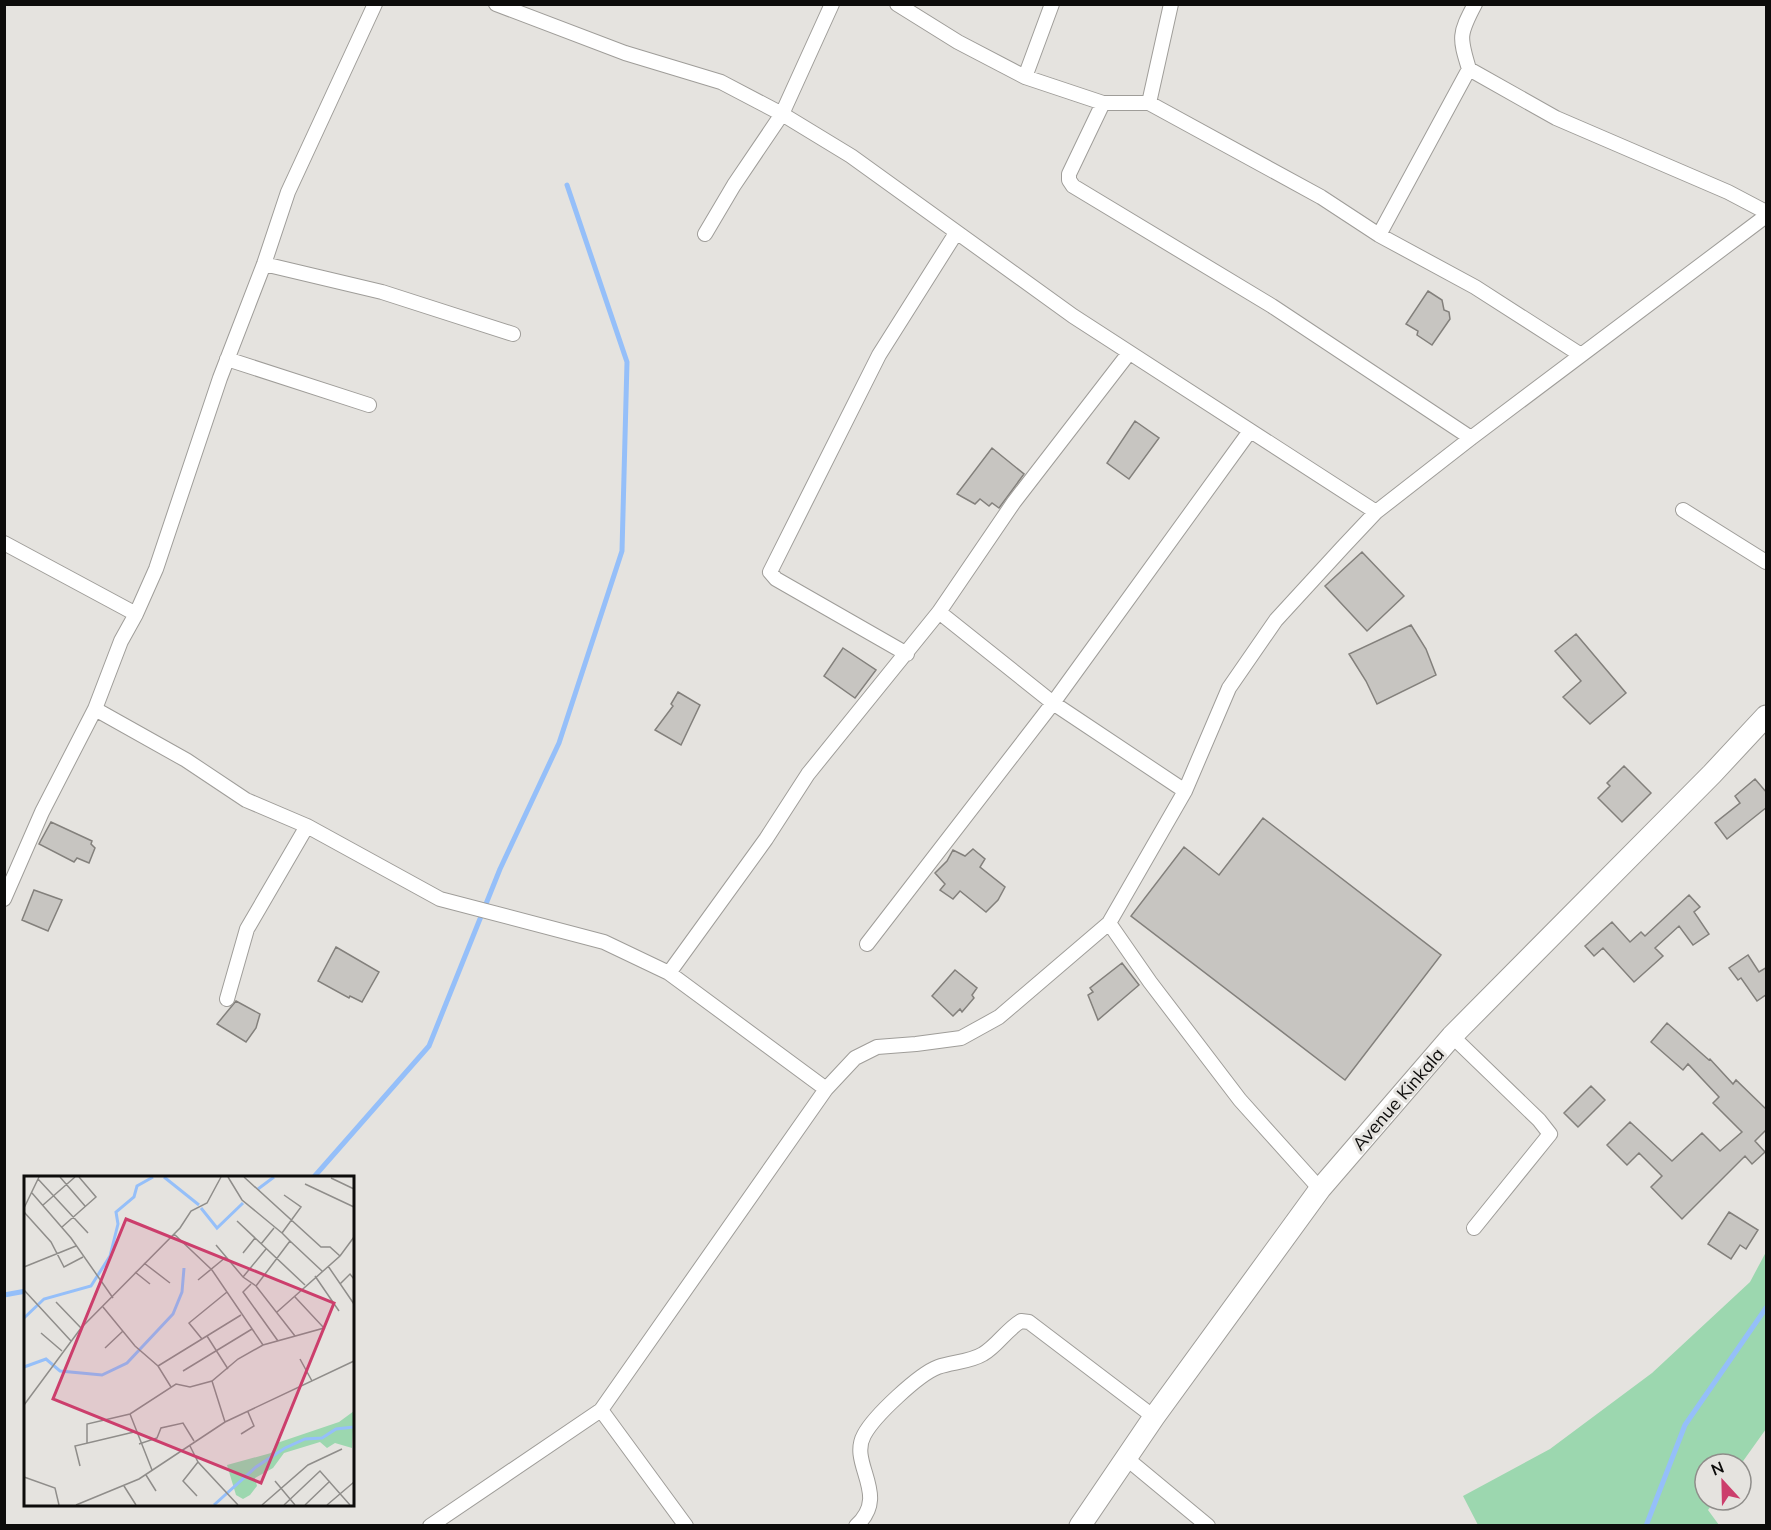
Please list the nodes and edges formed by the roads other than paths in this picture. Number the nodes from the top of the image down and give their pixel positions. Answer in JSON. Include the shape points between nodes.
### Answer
{"nodes":[{"id":1,"x":375,"y":4,"type":"edge"},
{"id":2,"x":496,"y":4,"type":"edge"},
{"id":3,"x":832,"y":4,"type":"edge"},
{"id":4,"x":897,"y":4,"type":"edge"},
{"id":5,"x":1052,"y":4,"type":"edge"},
{"id":6,"x":1172,"y":4,"type":"edge"},
{"id":7,"x":1475,"y":4,"type":"edge"},
{"id":8,"x":1469,"y":69,"type":"junction"},
{"id":9,"x":1025,"y":77,"type":"junction"},
{"id":10,"x":1103,"y":103,"type":"junction"},
{"id":11,"x":1149,"y":103,"type":"junction"},
{"id":12,"x":782,"y":114,"type":"junction"},
{"id":13,"x":1767,"y":214,"type":"edge"},
{"id":14,"x":956,"y":233,"type":"junction"},
{"id":15,"x":705,"y":234,"type":"dead end"},
{"id":16,"x":1379,"y":235,"type":"junction"},
{"id":17,"x":264,"y":264,"type":"junction"},
{"id":18,"x":513,"y":334,"type":"dead end"},
{"id":19,"x":1129,"y":352,"type":"junction"},
{"id":20,"x":1581,"y":354,"type":"junction"},
{"id":21,"x":227,"y":359,"type":"junction"},
{"id":22,"x":369,"y":405,"type":"dead end"},
{"id":23,"x":1250,"y":430,"type":"junction"},
{"id":24,"x":1471,"y":438,"type":"junction"},
{"id":25,"x":1683,"y":510,"type":"dead end"},
{"id":26,"x":1376,"y":512,"type":"junction"},
{"id":27,"x":4,"y":543,"type":"edge"},
{"id":28,"x":1767,"y":562,"type":"edge"},
{"id":29,"x":939,"y":612,"type":"junction"},
{"id":30,"x":136,"y":614,"type":"junction"},
{"id":31,"x":907,"y":654,"type":"junction"},
{"id":32,"x":1053,"y":703,"type":"junction"},
{"id":33,"x":95,"y":709,"type":"junction"},
{"id":34,"x":1767,"y":716,"type":"edge"},
{"id":35,"x":1185,"y":791,"type":"junction"},
{"id":36,"x":307,"y":826,"type":"junction"},
{"id":37,"x":4,"y":898,"type":"edge"},
{"id":38,"x":1109,"y":923,"type":"junction"},
{"id":39,"x":867,"y":944,"type":"dead end"},
{"id":40,"x":669,"y":973,"type":"junction"},
{"id":41,"x":227,"y":999,"type":"dead end"},
{"id":42,"x":1452,"y":1036,"type":"junction"},
{"id":43,"x":826,"y":1089,"type":"junction"},
{"id":44,"x":1320,"y":1189,"type":"junction"},
{"id":45,"x":1474,"y":1228,"type":"dead end"},
{"id":46,"x":601,"y":1410,"type":"junction"},
{"id":47,"x":1154,"y":1417,"type":"junction"},
{"id":48,"x":1126,"y":1458,"type":"junction"},
{"id":49,"x":430,"y":1526,"type":"edge"},
{"id":50,"x":686,"y":1526,"type":"edge"},
{"id":51,"x":856,"y":1526,"type":"edge"},
{"id":52,"x":1080,"y":1526,"type":"edge"},
{"id":53,"x":1208,"y":1526,"type":"edge"}],
"edges":[{"from":1,"to":17,"type":"street","via":[[288,192]]},
{"from":2,"to":12,"type":"street","via":[[625,53],[721,82]]},
{"from":3,"to":12,"type":"street"},
{"from":4,"to":9,"type":"street"},
{"from":5,"to":9,"type":"street"},
{"from":6,"to":11,"type":"street"},
{"from":7,"to":8,"type":"street","via":[[1462,30]]},
{"from":8,"to":13,"type":"street","via":[[1556,118],[1728,192]]},
{"from":8,"to":16,"type":"street"},
{"from":9,"to":10,"type":"street"},
{"from":10,"to":11,"type":"street"},
{"from":10,"to":24,"type":"street","via":[[1069,174],[1073,186],[1272,306]]},
{"from":11,"to":16,"type":"street","via":[[1321,197]]},
{"from":12,"to":14,"type":"street","via":[[851,156]]},
{"from":12,"to":15,"type":"street"},
{"from":13,"to":20,"type":"street"},
{"from":14,"to":19,"type":"street"},
{"from":14,"to":31,"type":"street","via":[[879,355],[770,572]]},
{"from":16,"to":20,"type":"street","via":[[1475,286]]},
{"from":17,"to":18,"type":"street","via":[[382,292]]},
{"from":17,"to":21,"type":"street"},
{"from":19,"to":23,"type":"street"},
{"from":19,"to":29,"type":"street","via":[[1014,502]]},
{"from":20,"to":24,"type":"street"},
{"from":21,"to":22,"type":"street"},
{"from":21,"to":30,"type":"street","via":[[156,569]]},
{"from":23,"to":26,"type":"street"},
{"from":23,"to":32,"type":"street"},
{"from":24,"to":26,"type":"street"},
{"from":25,"to":28,"type":"street"},
{"from":26,"to":35,"type":"street","via":[[1276,620],[1236,678]]},
{"from":27,"to":30,"type":"street"},
{"from":29,"to":31,"type":"street"},
{"from":29,"to":32,"type":"street"},
{"from":30,"to":33,"type":"street","via":[[121,640]]},
{"from":31,"to":40,"type":"street","via":[[808,774]]},
{"from":32,"to":35,"type":"street"},
{"from":32,"to":39,"type":"street"},
{"from":33,"to":36,"type":"street","via":[[186,760],[246,800]]},
{"from":33,"to":37,"type":"street"},
{"from":34,"to":42,"type":"main road","name":"Avenue Kinkala"},
{"from":35,"to":38,"type":"street"},
{"from":36,"to":40,"type":"street","via":[[440,899],[604,942]]},
{"from":36,"to":41,"type":"street","via":[[247,929]]},
{"from":38,"to":43,"type":"street","via":[[999,1017],[961,1038],[877,1047],[855,1058]]},
{"from":38,"to":44,"type":"street","via":[[1240,1100]]},
{"from":40,"to":43,"type":"street"},
{"from":42,"to":44,"type":"main road","name":"Avenue Kinkala"},
{"from":42,"to":45,"type":"street","via":[[1550,1134]]},
{"from":43,"to":46,"type":"street"},
{"from":44,"to":47,"type":"main road","name":"Avenue Kinkala"},
{"from":46,"to":49,"type":"street"},
{"from":46,"to":50,"type":"street"},
{"from":47,"to":48,"type":"main road","name":"Avenue Kinkala"},
{"from":47,"to":51,"type":"street","via":[[1029,1322],[1020,1321],[982,1355],[937,1367],[916,1379],[870,1427],[864,1435],[861,1455],[870,1487],[870,1507]]},
{"from":48,"to":52,"type":"main road","name":"Avenue Kinkala"},
{"from":48,"to":53,"type":"street"}]}
